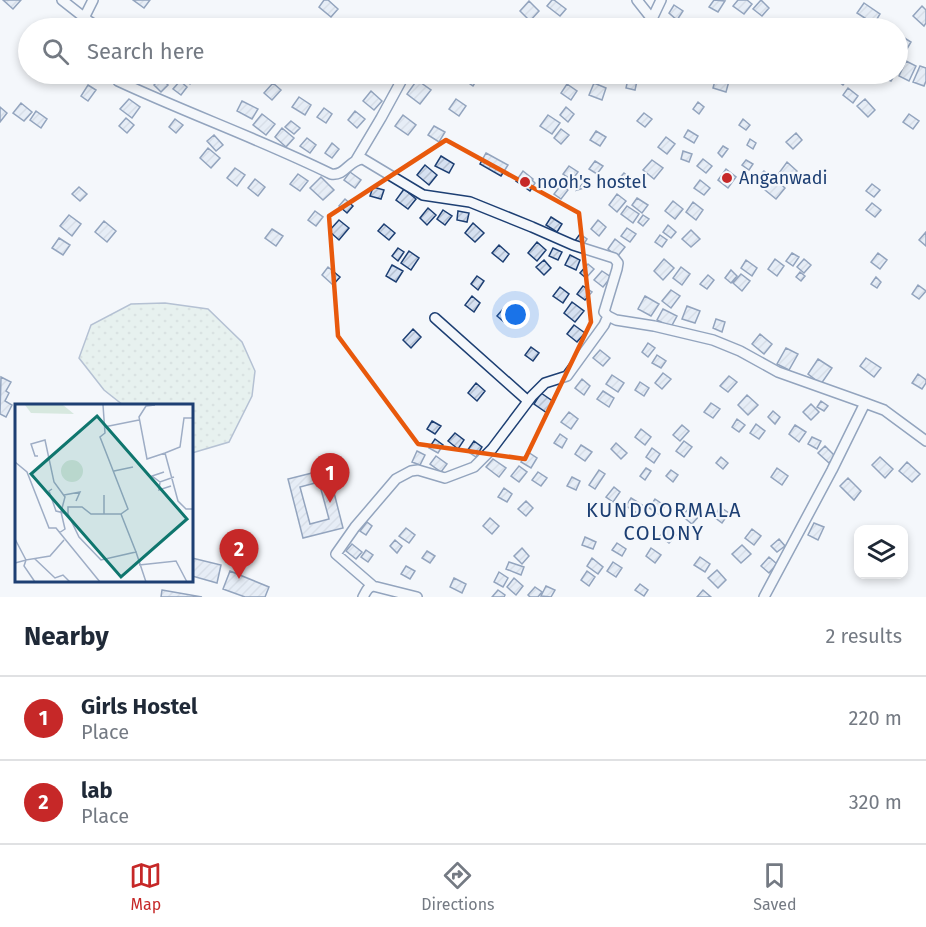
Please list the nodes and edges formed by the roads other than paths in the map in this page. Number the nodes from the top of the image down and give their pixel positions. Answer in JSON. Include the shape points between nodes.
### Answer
{"nodes":[{"id":1,"x":62,"y":0,"type":"edge"},
{"id":2,"x":93,"y":0,"type":"edge"},
{"id":3,"x":637,"y":0,"type":"edge"},
{"id":4,"x":661,"y":0,"type":"edge"},
{"id":5,"x":84,"y":18,"type":"joint"},
{"id":6,"x":648,"y":18,"type":"edge"},
{"id":7,"x":654,"y":18,"type":"edge"},
{"id":8,"x":125,"y":84,"type":"edge"},
{"id":9,"x":399,"y":84,"type":"edge"},
{"id":10,"x":356,"y":160,"type":"junction"},
{"id":11,"x":608,"y":316,"type":"junction"},
{"id":12,"x":435,"y":318,"type":"dead end"},
{"id":13,"x":528,"y":401,"type":"junction"},
{"id":14,"x":865,"y":403,"type":"junction"},
{"id":15,"x":926,"y":441,"type":"edge"},
{"id":16,"x":373,"y":586,"type":"junction"},
{"id":17,"x":363,"y":597,"type":"edge"},
{"id":18,"x":417,"y":597,"type":"edge"},
{"id":19,"x":764,"y":597,"type":"edge"}],
"edges":[{"from":1,"to":5,"type":"street"},
{"from":2,"to":5,"type":"street"},
{"from":3,"to":6,"type":"street"},
{"from":4,"to":7,"type":"street"},
{"from":8,"to":10,"type":"street","via":[[332,174],[343,172]]},
{"from":9,"to":10,"type":"street"},
{"from":10,"to":11,"type":"street","via":[[363,159],[423,195],[470,202],[614,258],[618,263],[604,312]]},
{"from":11,"to":13,"type":"street","via":[[567,376],[545,383]]},
{"from":11,"to":14,"type":"street","via":[[713,340],[778,372]]},
{"from":12,"to":13,"type":"street"},
{"from":13,"to":16,"type":"street","via":[[474,467],[445,478],[411,471],[396,479],[362,519],[336,555]]},
{"from":14,"to":15,"type":"street","via":[[884,410]]},
{"from":14,"to":19,"type":"street"},
{"from":16,"to":17,"type":"street"},
{"from":16,"to":18,"type":"street"}]}
